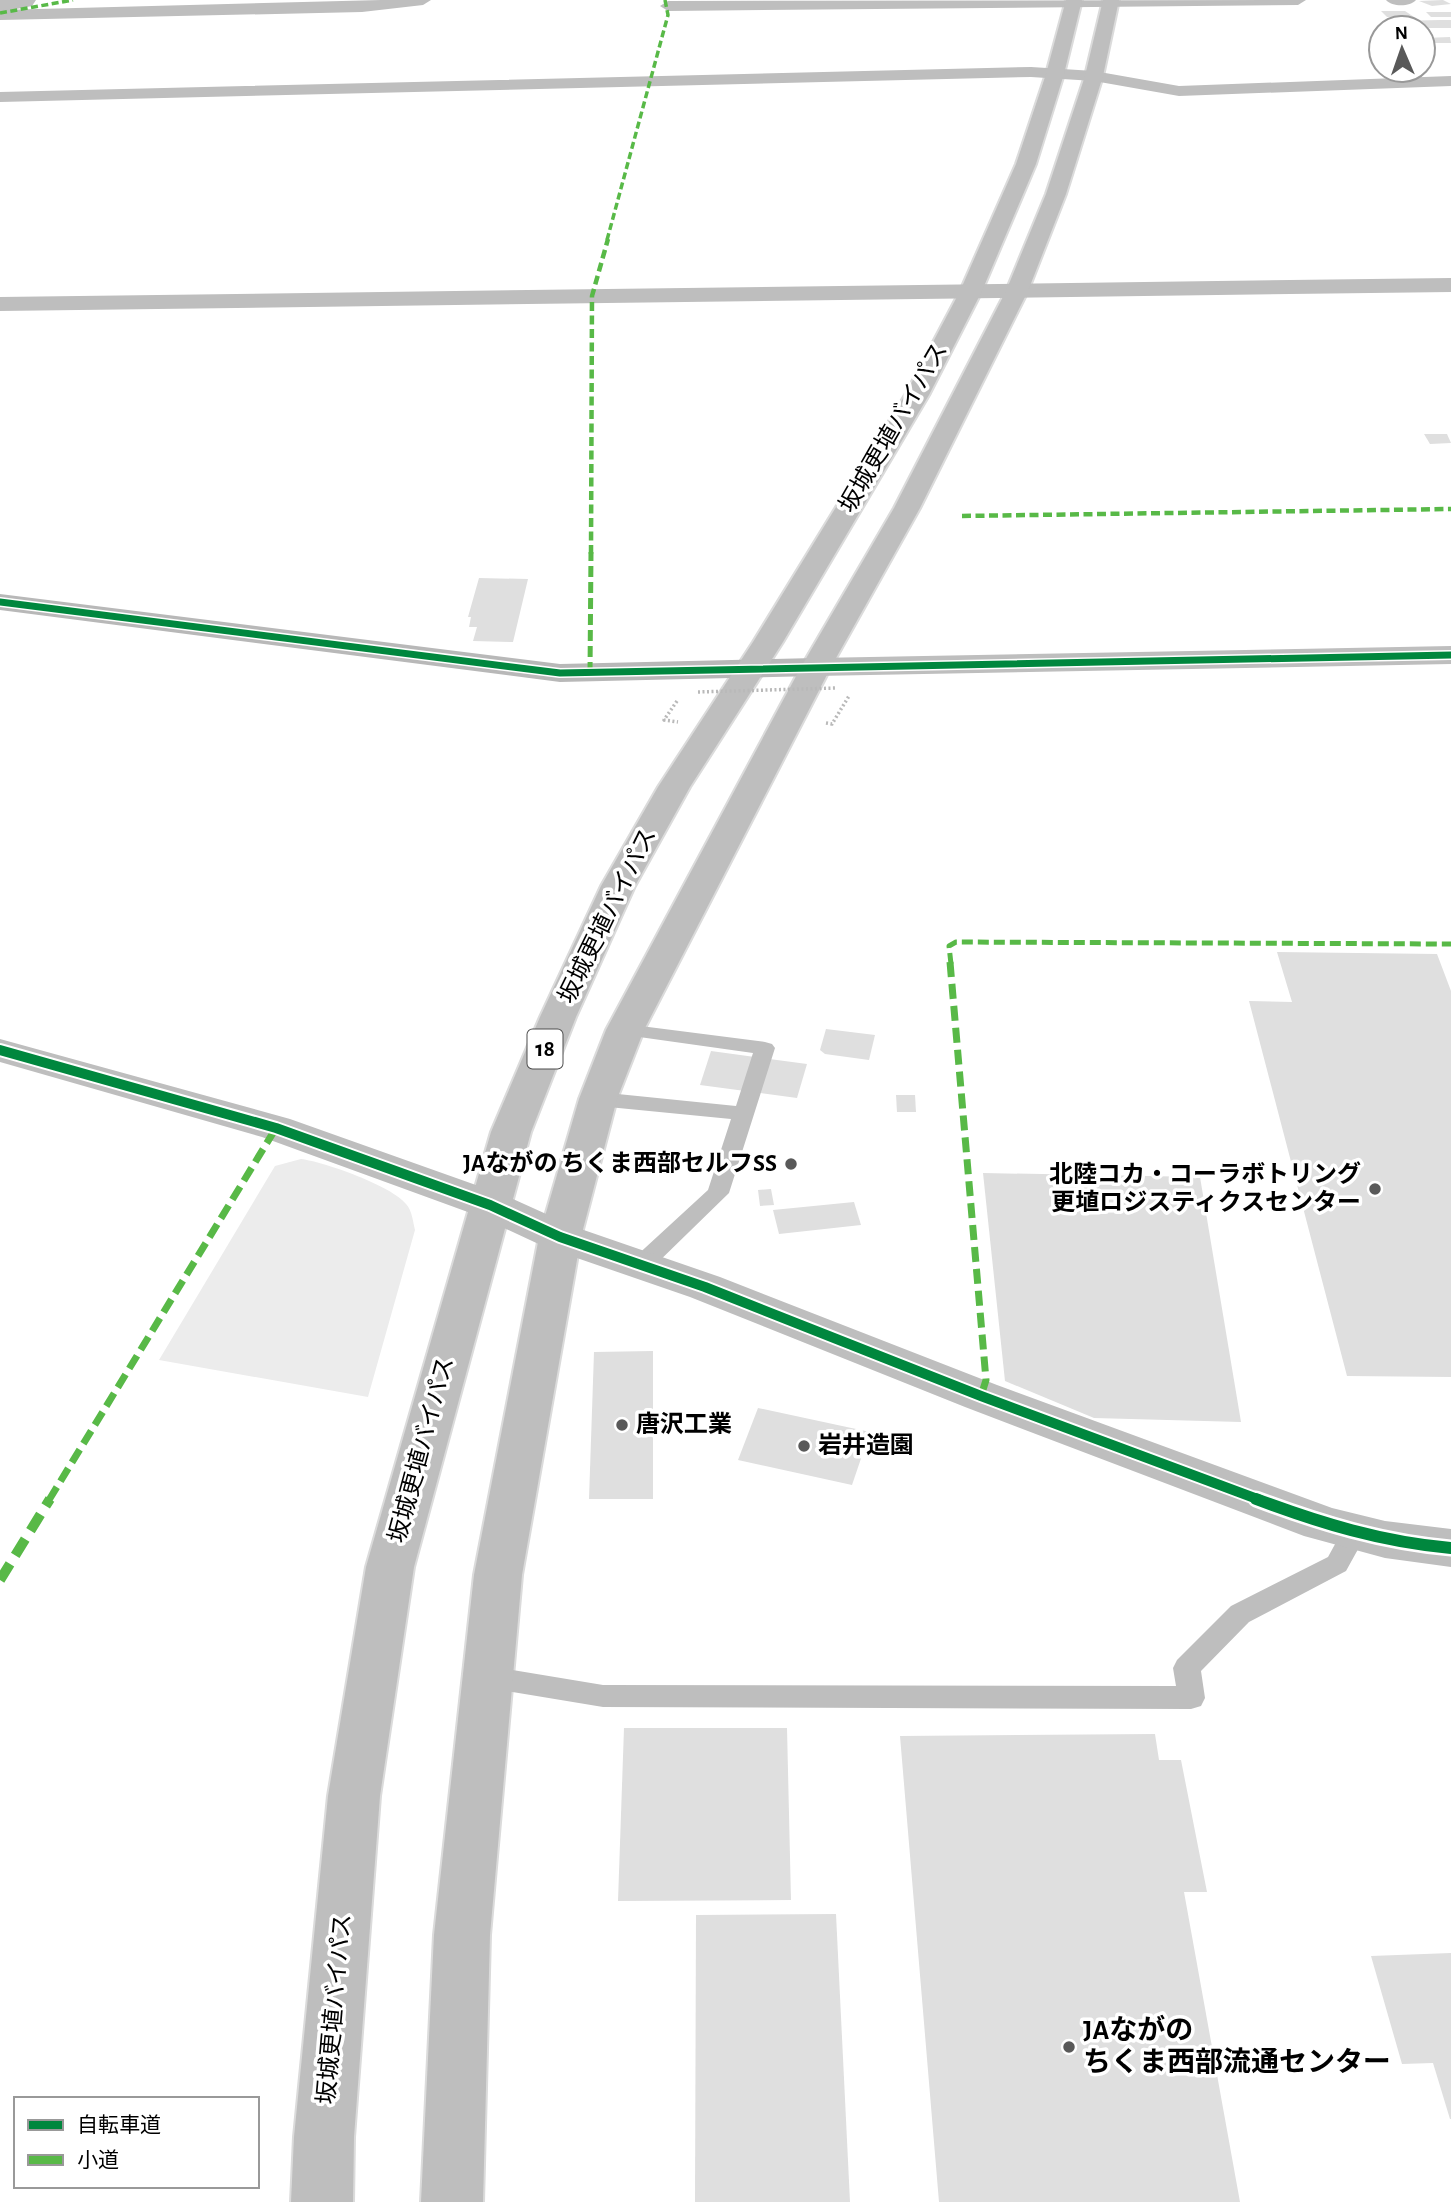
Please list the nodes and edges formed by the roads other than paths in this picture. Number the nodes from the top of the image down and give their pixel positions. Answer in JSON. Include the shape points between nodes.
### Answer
{"nodes":[{"id":1,"x":423,"y":0,"type":"edge"},
{"id":2,"x":1298,"y":0,"type":"edge"},
{"id":3,"x":1394,"y":0,"type":"edge"},
{"id":4,"x":1405,"y":0,"type":"edge"},
{"id":5,"x":1073,"y":2,"type":"edge"},
{"id":6,"x":1111,"y":2,"type":"edge"},
{"id":7,"x":1151,"y":2,"type":"edge"},
{"id":8,"x":668,"y":6,"type":"dead end"},
{"id":9,"x":0,"y":15,"type":"edge"},
{"id":10,"x":1055,"y":74,"type":"junction"},
{"id":11,"x":1094,"y":76,"type":"junction"},
{"id":12,"x":1451,"y":81,"type":"edge"},
{"id":13,"x":0,"y":97,"type":"edge"},
{"id":14,"x":1451,"y":285,"type":"edge"},
{"id":15,"x":971,"y":291,"type":"junction"},
{"id":16,"x":1017,"y":291,"type":"junction"},
{"id":17,"x":0,"y":304,"type":"edge"},
{"id":18,"x":0,"y":602,"type":"edge"},
{"id":19,"x":1451,"y":655,"type":"edge"},
{"id":20,"x":750,"y":669,"type":"junction"},
{"id":21,"x":826,"y":678,"type":"junction"},
{"id":22,"x":625,"y":1030,"type":"junction"},
{"id":23,"x":0,"y":1050,"type":"edge"},
{"id":24,"x":598,"y":1099,"type":"junction"},
{"id":25,"x":744,"y":1114,"type":"junction"},
{"id":26,"x":490,"y":1205,"type":"junction"},
{"id":27,"x":560,"y":1237,"type":"junction"},
{"id":28,"x":641,"y":1265,"type":"junction"},
{"id":29,"x":1354,"y":1533,"type":"junction"},
{"id":30,"x":1451,"y":1548,"type":"edge"},
{"id":31,"x":488,"y":1677,"type":"junction"},
{"id":32,"x":322,"y":2202,"type":"edge"},
{"id":33,"x":452,"y":2202,"type":"edge"}],
"edges":[{"from":1,"to":9,"type":"main road","via":[[362,7]]},
{"from":2,"to":7,"type":"main road"},
{"from":3,"to":4,"type":"main road"},
{"from":5,"to":6,"type":"main road"},
{"from":5,"to":8,"type":"main road"},
{"from":5,"to":10,"type":"main road","name":"坂城更埴バイパス","number":"18"},
{"from":6,"to":7,"type":"main road"},
{"from":6,"to":11,"type":"main road","name":"坂城更埴バイパス"},
{"from":10,"to":11,"type":"main road"},
{"from":10,"to":13,"type":"main road"},
{"from":10,"to":15,"type":"main road","name":"坂城更埴バイパス","number":"18","via":[[1026,164]]},
{"from":11,"to":12,"type":"main road","via":[[1179,91]]},
{"from":11,"to":16,"type":"main road","name":"坂城更埴バイパス","via":[[1056,194]]},
{"from":14,"to":16,"type":"main road"},
{"from":15,"to":16,"type":"main road"},
{"from":15,"to":17,"type":"main road"},
{"from":15,"to":20,"type":"main road","name":"坂城更埴バイパス","number":"18","via":[[917,395]]},
{"from":16,"to":21,"type":"main road","name":"坂城更埴バイパス"},
{"from":18,"to":20,"type":"street","via":[[560,673]]},
{"from":19,"to":21,"type":"main road"},
{"from":20,"to":21,"type":"street"},
{"from":20,"to":26,"type":"main road","name":"坂城更埴バイパス","number":"18","via":[[674,787],[618,886],[516,1119]]},
{"from":21,"to":22,"type":"main road","name":"坂城更埴バイパス"},
{"from":22,"to":24,"type":"main road","name":"坂城更埴バイパス"},
{"from":22,"to":25,"type":"lane","via":[[765,1048]]},
{"from":23,"to":26,"type":"main road","via":[[276,1128]]},
{"from":24,"to":25,"type":"lane"},
{"from":24,"to":27,"type":"main road","name":"坂城更埴バイパス"},
{"from":25,"to":28,"type":"lane","via":[[718,1193]]},
{"from":26,"to":27,"type":"main road"},
{"from":26,"to":32,"type":"main road","name":"坂城更埴バイパス","number":"18","via":[[390,1566],[354,1796]]},
{"from":27,"to":28,"type":"main road"},
{"from":27,"to":31,"type":"main road","name":"坂城更埴バイパス","via":[[498,1575]]},
{"from":28,"to":29,"type":"main road"},
{"from":29,"to":30,"type":"main road"},
{"from":29,"to":31,"type":"lane","via":[[1337,1564],[1240,1614],[1186,1668],[1191,1698],[603,1696]]},
{"from":31,"to":33,"type":"main road","name":"坂城更埴バイパス","via":[[462,1935]]}]}
